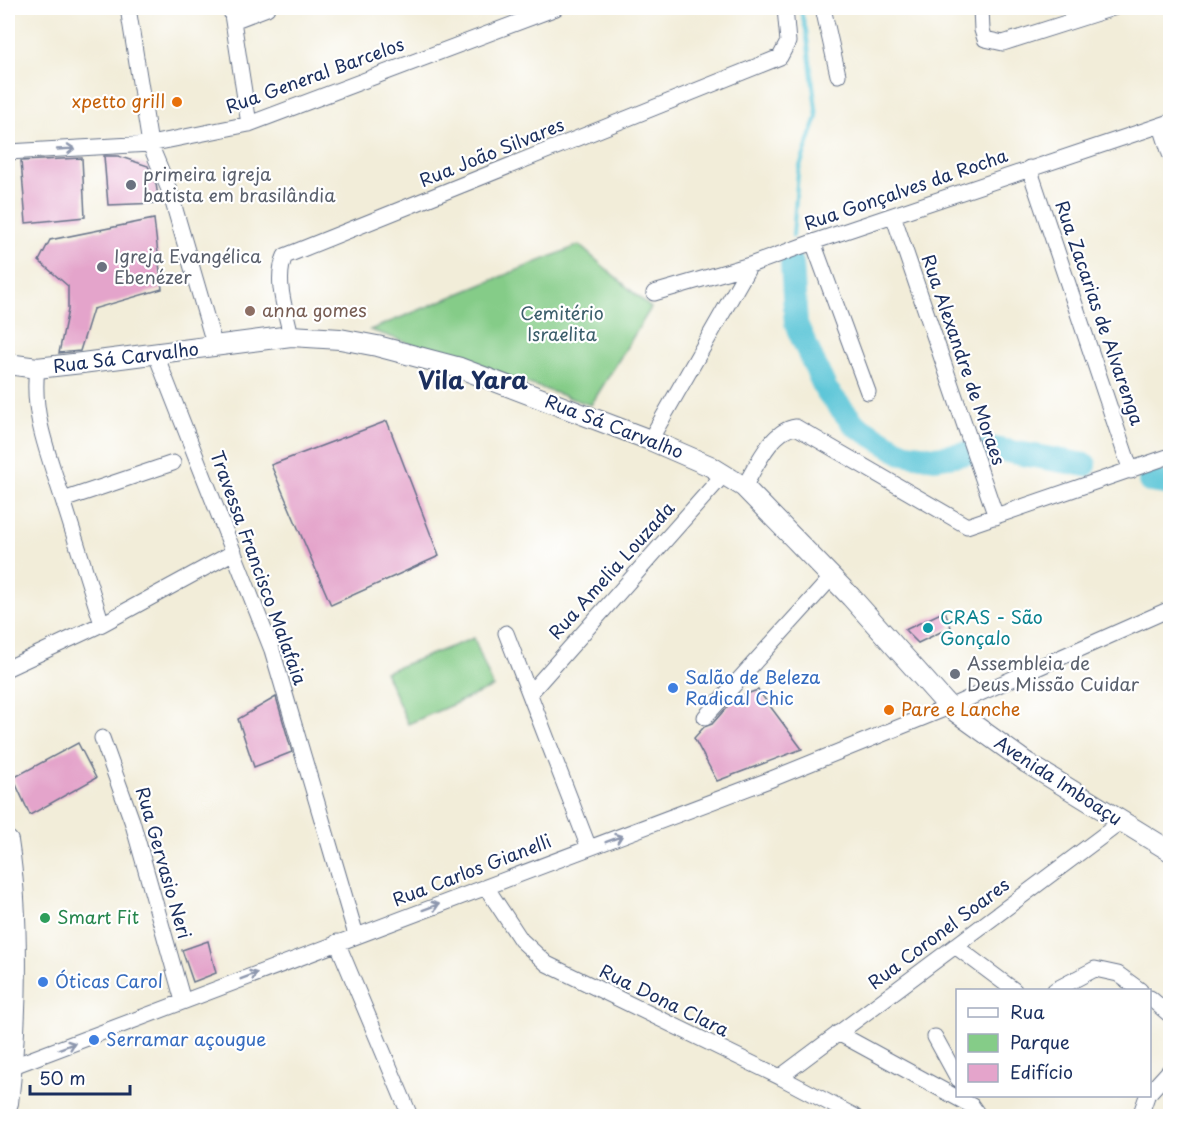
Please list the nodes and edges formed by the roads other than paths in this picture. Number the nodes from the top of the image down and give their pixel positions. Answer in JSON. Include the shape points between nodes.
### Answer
{"nodes":[{"id":1,"x":128,"y":8,"type":"edge"},
{"id":2,"x":267,"y":8,"type":"edge"},
{"id":3,"x":556,"y":8,"type":"edge"},
{"id":4,"x":785,"y":8,"type":"edge"},
{"id":5,"x":823,"y":8,"type":"edge"},
{"id":6,"x":981,"y":8,"type":"edge"},
{"id":7,"x":1113,"y":8,"type":"edge"},
{"id":8,"x":526,"y":13,"type":"edge"},
{"id":9,"x":232,"y":14,"type":"edge"},
{"id":10,"x":838,"y":75,"type":"dead end"},
{"id":11,"x":249,"y":124,"type":"junction"},
{"id":12,"x":1166,"y":124,"type":"edge"},
{"id":13,"x":150,"y":144,"type":"junction"},
{"id":14,"x":8,"y":152,"type":"edge"},
{"id":15,"x":1170,"y":154,"type":"edge"},
{"id":16,"x":1029,"y":168,"type":"junction"},
{"id":17,"x":893,"y":215,"type":"junction"},
{"id":18,"x":813,"y":242,"type":"junction"},
{"id":19,"x":750,"y":265,"type":"junction"},
{"id":20,"x":654,"y":293,"type":"dead end"},
{"id":21,"x":291,"y":336,"type":"junction"},
{"id":22,"x":215,"y":347,"type":"junction"},
{"id":23,"x":156,"y":356,"type":"junction"},
{"id":24,"x":8,"y":364,"type":"edge"},
{"id":25,"x":37,"y":368,"type":"junction"},
{"id":26,"x":868,"y":392,"type":"dead end"},
{"id":27,"x":650,"y":440,"type":"junction"},
{"id":28,"x":1170,"y":456,"type":"edge"},
{"id":29,"x":174,"y":462,"type":"dead end"},
{"id":30,"x":1131,"y":471,"type":"junction"},
{"id":31,"x":724,"y":474,"type":"junction"},
{"id":32,"x":744,"y":487,"type":"junction"},
{"id":33,"x":63,"y":500,"type":"junction"},
{"id":34,"x":996,"y":517,"type":"junction"},
{"id":35,"x":234,"y":552,"type":"junction"},
{"id":36,"x":831,"y":577,"type":"junction"},
{"id":37,"x":1170,"y":609,"type":"edge"},
{"id":38,"x":102,"y":624,"type":"junction"},
{"id":39,"x":506,"y":633,"type":"dead end"},
{"id":40,"x":8,"y":668,"type":"edge"},
{"id":41,"x":530,"y":693,"type":"junction"},
{"id":42,"x":949,"y":707,"type":"junction"},
{"id":43,"x":705,"y":717,"type":"dead end"},
{"id":44,"x":102,"y":738,"type":"dead end"},
{"id":45,"x":1121,"y":822,"type":"junction"},
{"id":46,"x":8,"y":841,"type":"edge"},
{"id":47,"x":589,"y":848,"type":"junction"},
{"id":48,"x":1170,"y":851,"type":"edge"},
{"id":49,"x":486,"y":887,"type":"junction"},
{"id":50,"x":356,"y":935,"type":"junction"},
{"id":51,"x":337,"y":942,"type":"junction"},
{"id":52,"x":955,"y":946,"type":"junction"},
{"id":53,"x":1013,"y":989,"type":"edge"},
{"id":54,"x":1056,"y":989,"type":"edge"},
{"id":55,"x":1139,"y":989,"type":"edge"},
{"id":56,"x":1151,"y":1000,"type":"edge"},
{"id":57,"x":183,"y":1001,"type":"junction"},
{"id":58,"x":1170,"y":1016,"type":"edge"},
{"id":59,"x":838,"y":1034,"type":"junction"},
{"id":60,"x":935,"y":1037,"type":"dead end"},
{"id":61,"x":10,"y":1067,"type":"edge"},
{"id":62,"x":1170,"y":1070,"type":"edge"},
{"id":63,"x":780,"y":1077,"type":"junction"},
{"id":64,"x":956,"y":1077,"type":"edge"},
{"id":65,"x":1151,"y":1090,"type":"edge"},
{"id":66,"x":956,"y":1097,"type":"edge"},
{"id":67,"x":956,"y":1097,"type":"edge"},
{"id":68,"x":1146,"y":1097,"type":"edge"},
{"id":69,"x":8,"y":1103,"type":"edge"},
{"id":70,"x":973,"y":1106,"type":"edge"},
{"id":71,"x":410,"y":1116,"type":"edge"},
{"id":72,"x":854,"y":1116,"type":"edge"},
{"id":73,"x":1140,"y":1116,"type":"edge"}],
"edges":[{"from":1,"to":13,"type":"street"},
{"from":2,"to":9,"type":"street"},
{"from":3,"to":8,"type":"street","name":"Rua General Barcelos"},
{"from":4,"to":21,"type":"street","name":"Rua João Silvares","via":[[786,49],[780,57],[285,256],[280,281]]},
{"from":5,"to":10,"type":"street"},
{"from":6,"to":7,"type":"street","via":[[981,30],[985,39],[993,43]]},
{"from":8,"to":11,"type":"street","name":"Rua General Barcelos"},
{"from":9,"to":11,"type":"street"},
{"from":11,"to":13,"type":"street","name":"Rua General Barcelos"},
{"from":12,"to":15,"type":"street"},
{"from":12,"to":16,"type":"street","name":"Rua Gonçalves da Rocha"},
{"from":14,"to":13,"type":"street","name":"Rua General Barcelos","one_way":true},
{"from":13,"to":22,"type":"street","via":[[174,202]]},
{"from":16,"to":17,"type":"street","name":"Rua Gonçalves da Rocha"},
{"from":16,"to":30,"type":"street","name":"Rua Zacarias de Alvarenga"},
{"from":17,"to":18,"type":"street","name":"Rua Gonçalves da Rocha"},
{"from":17,"to":34,"type":"street","name":"Rua Alexandre de Moraes"},
{"from":18,"to":19,"type":"street","name":"Rua Gonçalves da Rocha"},
{"from":18,"to":26,"type":"street"},
{"from":19,"to":20,"type":"street","name":"Rua Gonçalves da Rocha"},
{"from":19,"to":27,"type":"street"},
{"from":21,"to":22,"type":"main road","name":"Rua Sá Carvalho"},
{"from":21,"to":27,"type":"main road","name":"Rua Sá Carvalho","via":[[377,346],[460,368]]},
{"from":22,"to":23,"type":"main road","name":"Rua Sá Carvalho"},
{"from":23,"to":25,"type":"main road","name":"Rua Sá Carvalho"},
{"from":23,"to":35,"type":"street","name":"Travessa Francisco Malafaia"},
{"from":24,"to":25,"type":"main road","name":"Rua Sá Carvalho"},
{"from":25,"to":33,"type":"street","via":[[34,391],[38,421]]},
{"from":27,"to":31,"type":"main road","name":"Rua Sá Carvalho"},
{"from":28,"to":30,"type":"street"},
{"from":29,"to":33,"type":"street"},
{"from":30,"to":34,"type":"street"},
{"from":31,"to":32,"type":"main road","name":"Rua Sá Carvalho"},
{"from":31,"to":41,"type":"street","name":"Rua Amelia Louzada"},
{"from":32,"to":34,"type":"street","via":[[776,438],[787,428],[796,427],[963,526]]},
{"from":32,"to":36,"type":"main road","name":"Rua Sá Carvalho"},
{"from":33,"to":38,"type":"street"},
{"from":35,"to":38,"type":"street"},
{"from":35,"to":50,"type":"street","name":"Travessa Francisco Malafaia","via":[[272,650]]},
{"from":36,"to":42,"type":"main road","name":"Rua Sá Carvalho"},
{"from":36,"to":43,"type":"street"},
{"from":37,"to":42,"type":"street","name":"Rua Carlos Gianelli"},
{"from":38,"to":40,"type":"street"},
{"from":39,"to":41,"type":"street"},
{"from":41,"to":47,"type":"street"},
{"from":42,"to":45,"type":"main road","name":"Avenida Imboaçu","via":[[1027,764]]},
{"from":47,"to":42,"type":"street","name":"Rua Carlos Gianelli","one_way":true},
{"from":44,"to":57,"type":"street","name":"Rua Gervasio Neri","via":[[132,821]]},
{"from":45,"to":48,"type":"main road","name":"Avenida Imboaçu"},
{"from":45,"to":52,"type":"street","name":"Rua Coronel Soares"},
{"from":46,"to":61,"type":"main road","via":[[15,957]]},
{"from":47,"to":49,"type":"street","name":"Rua Carlos Gianelli"},
{"from":50,"to":49,"type":"street","name":"Rua Carlos Gianelli","one_way":true},
{"from":49,"to":63,"type":"street","name":"Rua Dona Clara","via":[[521,940],[547,964]]},
{"from":50,"to":51,"type":"street","name":"Rua Carlos Gianelli"},
{"from":57,"to":51,"type":"street","name":"Rua Carlos Gianelli","one_way":true},
{"from":51,"to":71,"type":"street"},
{"from":52,"to":53,"type":"street"},
{"from":52,"to":59,"type":"street","name":"Rua Coronel Soares"},
{"from":54,"to":55,"type":"street","via":[[1095,969],[1118,974]]},
{"from":56,"to":58,"type":"street"},
{"from":61,"to":57,"type":"street","name":"Rua Carlos Gianelli","one_way":true},
{"from":59,"to":63,"type":"street","name":"Rua Coronel Soares"},
{"from":59,"to":66,"type":"street"},
{"from":60,"to":64,"type":"street"},
{"from":61,"to":69,"type":"main road"},
{"from":62,"to":65,"type":"street"},
{"from":63,"to":72,"type":"street","name":"Rua Dona Clara"},
{"from":67,"to":70,"type":"street"},
{"from":68,"to":73,"type":"street"}]}
